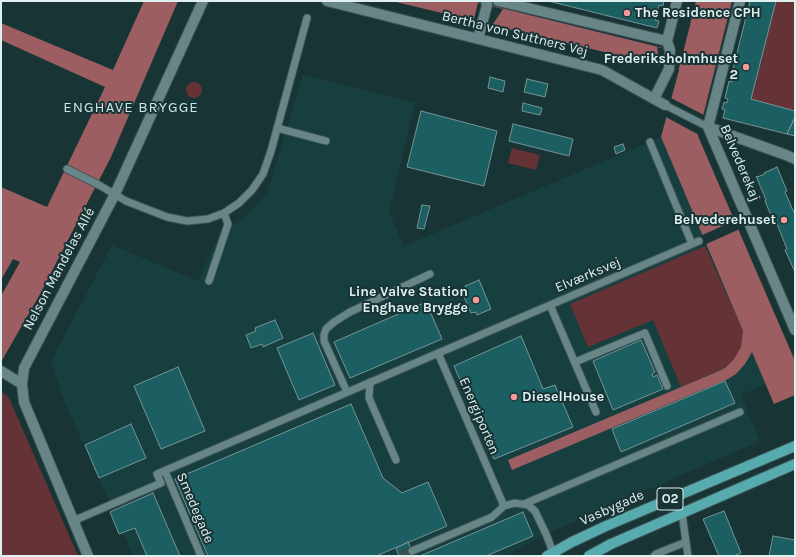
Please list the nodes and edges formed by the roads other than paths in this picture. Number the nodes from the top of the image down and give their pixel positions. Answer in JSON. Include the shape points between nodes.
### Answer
{"nodes":[{"id":1,"x":203,"y":1,"type":"edge"},
{"id":2,"x":327,"y":1,"type":"edge"},
{"id":3,"x":740,"y":1,"type":"edge"},
{"id":4,"x":492,"y":2,"type":"edge"},
{"id":5,"x":677,"y":2,"type":"edge"},
{"id":6,"x":307,"y":18,"type":"dead end"},
{"id":7,"x":478,"y":39,"type":"junction"},
{"id":8,"x":668,"y":46,"type":"junction"},
{"id":9,"x":654,"y":99,"type":"junction"},
{"id":10,"x":665,"y":105,"type":"joint"},
{"id":11,"x":708,"y":127,"type":"junction"},
{"id":12,"x":278,"y":128,"type":"junction"},
{"id":13,"x":326,"y":141,"type":"dead end"},
{"id":14,"x":650,"y":142,"type":"dead end"},
{"id":15,"x":795,"y":159,"type":"edge"},
{"id":16,"x":67,"y":169,"type":"dead end"},
{"id":17,"x":115,"y":194,"type":"junction"},
{"id":18,"x":224,"y":213,"type":"junction"},
{"id":19,"x":430,"y":274,"type":"dead end"},
{"id":20,"x":209,"y":281,"type":"dead end"},
{"id":21,"x":550,"y":305,"type":"junction"},
{"id":22,"x":795,"y":330,"type":"edge"},
{"id":23,"x":438,"y":353,"type":"junction"},
{"id":24,"x":575,"y":362,"type":"junction"},
{"id":25,"x":1,"y":371,"type":"edge"},
{"id":26,"x":370,"y":382,"type":"junction"},
{"id":27,"x":22,"y":384,"type":"junction"},
{"id":28,"x":667,"y":386,"type":"dead end"},
{"id":29,"x":347,"y":392,"type":"junction"},
{"id":30,"x":596,"y":412,"type":"dead end"},
{"id":31,"x":740,"y":412,"type":"dead end"},
{"id":32,"x":795,"y":446,"type":"edge"},
{"id":33,"x":396,"y":460,"type":"dead end"},
{"id":34,"x":795,"y":464,"type":"edge"},
{"id":35,"x":165,"y":471,"type":"junction"},
{"id":36,"x":524,"y":504,"type":"junction"},
{"id":37,"x":504,"y":506,"type":"junction"},
{"id":38,"x":682,"y":513,"type":"junction"},
{"id":39,"x":73,"y":521,"type":"junction"},
{"id":40,"x":686,"y":542,"type":"junction"},
{"id":41,"x":412,"y":551,"type":"tunnel mouth"},
{"id":42,"x":551,"y":555,"type":"edge"},
{"id":43,"x":88,"y":556,"type":"edge"},
{"id":44,"x":201,"y":556,"type":"edge"},
{"id":45,"x":589,"y":556,"type":"edge"},
{"id":46,"x":654,"y":556,"type":"edge"},
{"id":47,"x":688,"y":556,"type":"edge"}],
"edges":[{"from":1,"to":17,"type":"street","name":"Nelson Mandelas Allé"},
{"from":2,"to":7,"type":"street","name":"Bertha von Suttners Vej"},
{"from":3,"to":11,"type":"street","name":"Belvederekaj"},
{"from":4,"to":7,"type":"street","via":[[481,24]]},
{"from":4,"to":8,"type":"street"},
{"from":5,"to":8,"type":"street"},
{"from":6,"to":12,"type":"lane"},
{"from":7,"to":9,"type":"street","name":"Bertha von Suttners Vej","via":[[602,70]]},
{"from":8,"to":9,"type":"street","via":[[668,70]]},
{"from":9,"to":10,"type":"street","name":"Bertha von Suttners Vej"},
{"from":10,"to":11,"type":"lane","name":"Bertha von Suttners Vej"},
{"from":11,"to":15,"type":"street"},
{"from":11,"to":22,"type":"street","name":"Belvederekaj","via":[[744,221]]},
{"from":12,"to":13,"type":"lane"},
{"from":12,"to":18,"type":"lane","via":[[263,174],[239,203]]},
{"from":14,"to":21,"type":"lane","name":"Elværksvej","via":[[695,243]]},
{"from":16,"to":17,"type":"lane"},
{"from":17,"to":18,"type":"lane","via":[[141,207],[187,221],[208,219]]},
{"from":17,"to":27,"type":"street","name":"Nelson Mandelas Allé","via":[[31,353],[24,368]]},
{"from":18,"to":20,"type":"lane","via":[[228,224]]},
{"from":19,"to":29,"type":"lane","via":[[350,312],[326,330],[324,341]]},
{"from":21,"to":23,"type":"lane"},
{"from":21,"to":24,"type":"lane","name":"Elværksvej"},
{"from":23,"to":26,"type":"lane"},
{"from":23,"to":37,"type":"lane","name":"Energiporten"},
{"from":24,"to":28,"type":"lane","via":[[645,333]]},
{"from":24,"to":30,"type":"lane","name":"Elværksvej"},
{"from":25,"to":27,"type":"street"},
{"from":26,"to":29,"type":"lane"},
{"from":26,"to":33,"type":"lane","via":[[369,398]]},
{"from":27,"to":39,"type":"street","name":"Nelson Mandelas Allé","via":[[24,402]]},
{"from":29,"to":35,"type":"lane"},
{"from":31,"to":36,"type":"lane"},
{"from":32,"to":42,"type":"main road","name":"Vasbygade","number":"O2","via":[[606,526]]},
{"from":34,"to":38,"type":"main road","number":"O2"},
{"from":35,"to":39,"type":"lane","via":[[157,474],[161,483]]},
{"from":35,"to":44,"type":"lane","name":"Smedegade"},
{"from":36,"to":37,"type":"lane"},
{"from":36,"to":42,"type":"lane","via":[[535,511],[546,534]]},
{"from":37,"to":41,"type":"lane","via":[[492,517]]},
{"from":38,"to":40,"type":"lane"},
{"from":38,"to":45,"type":"main road","number":"O2"},
{"from":39,"to":43,"type":"street","name":"Nelson Mandelas Allé"},
{"from":40,"to":46,"type":"lane"},
{"from":40,"to":47,"type":"lane"}]}
